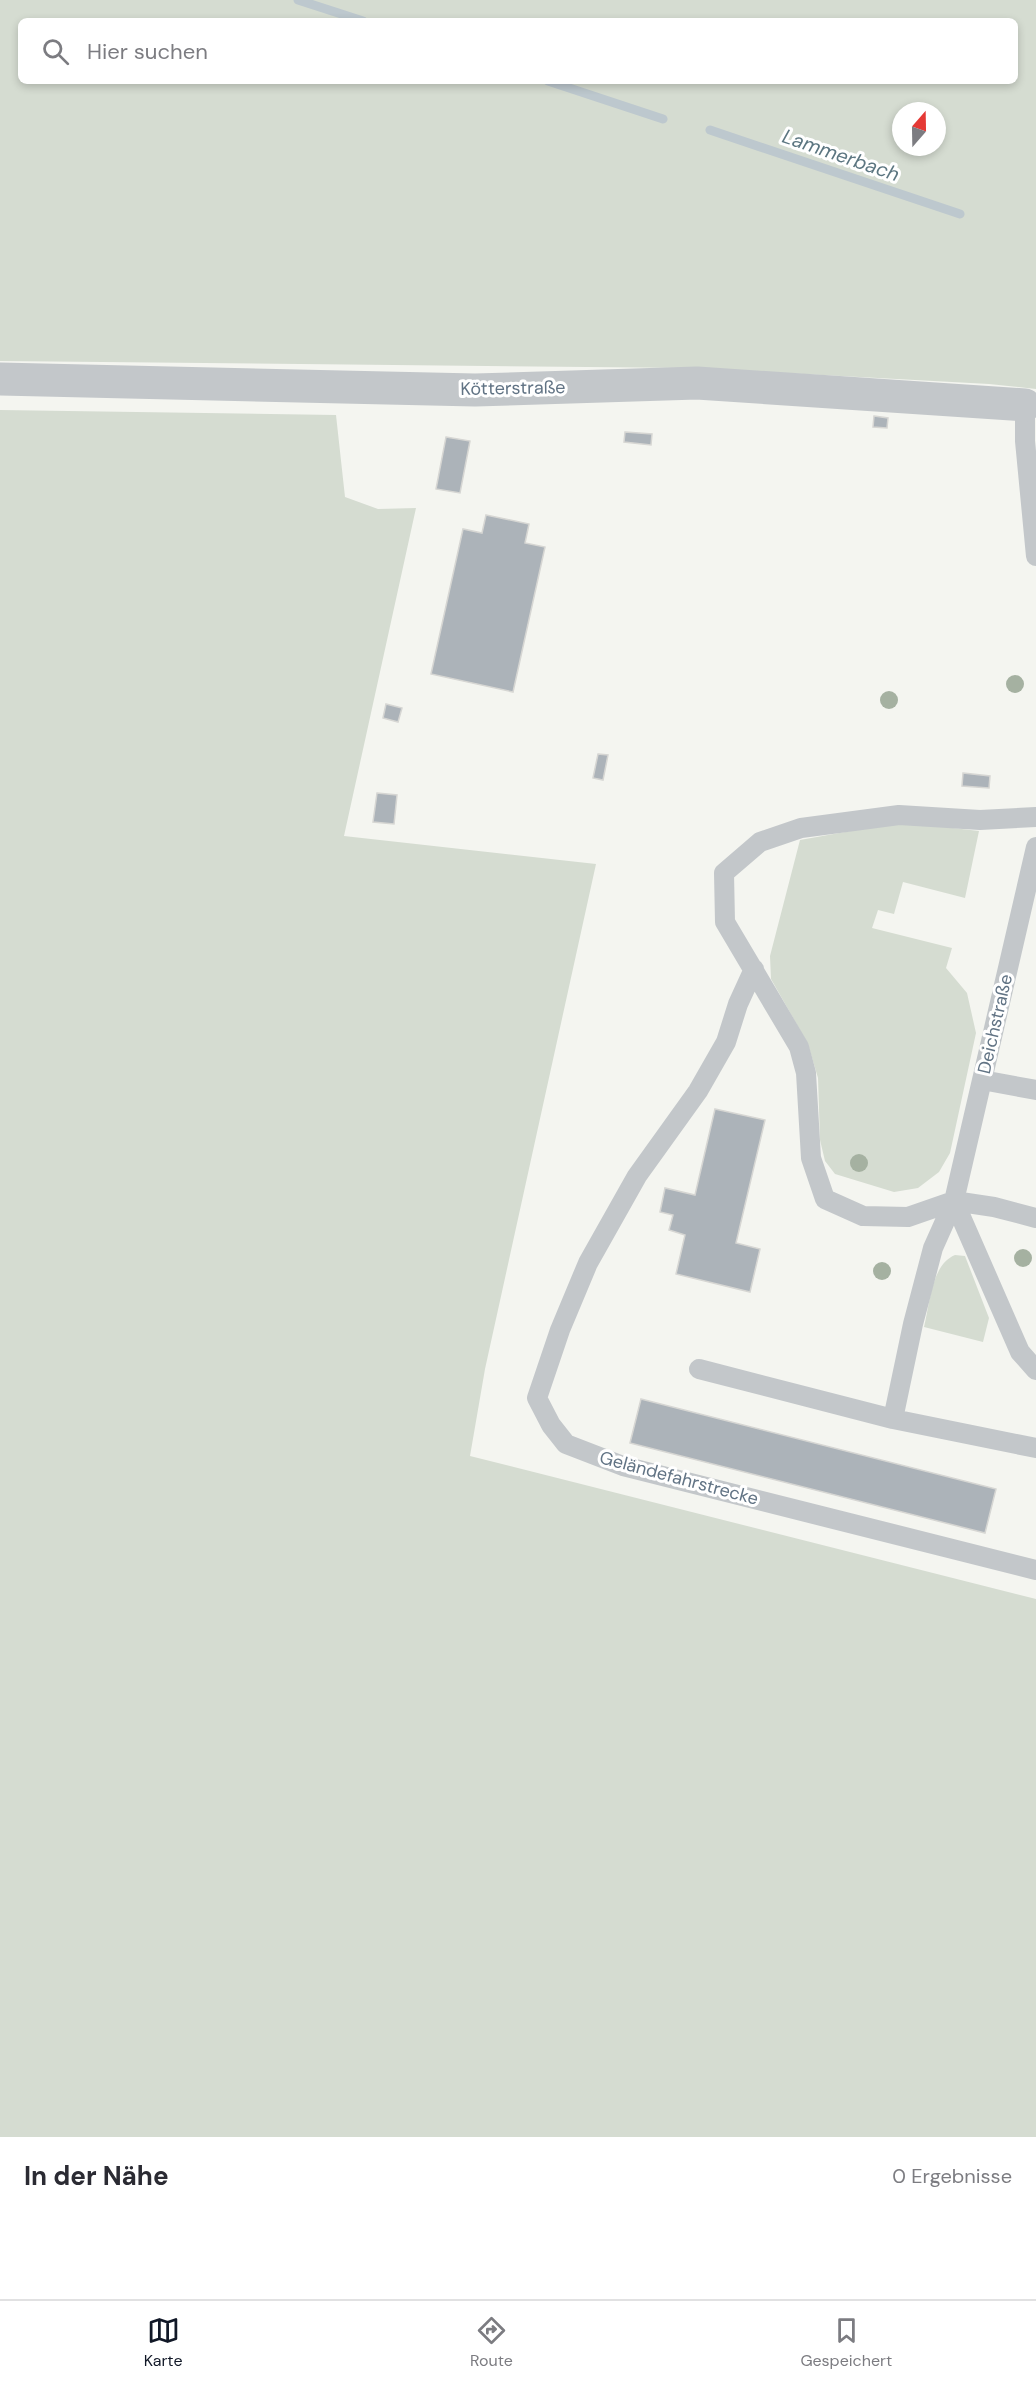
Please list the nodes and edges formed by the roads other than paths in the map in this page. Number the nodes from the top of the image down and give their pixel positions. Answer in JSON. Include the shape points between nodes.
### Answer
{"nodes":[{"id":1,"x":0,"y":379,"type":"edge"},
{"id":2,"x":1024,"y":405,"type":"joint"},
{"id":3,"x":1036,"y":556,"type":"edge"},
{"id":4,"x":1036,"y":817,"type":"edge"},
{"id":5,"x":1036,"y":848,"type":"edge"},
{"id":6,"x":754,"y":969,"type":"junction"},
{"id":7,"x":982,"y":1080,"type":"junction"},
{"id":8,"x":1036,"y":1090,"type":"edge"},
{"id":9,"x":954,"y":1201,"type":"junction"},
{"id":10,"x":1036,"y":1218,"type":"edge"},
{"id":11,"x":699,"y":1369,"type":"dead end"},
{"id":12,"x":1036,"y":1370,"type":"edge"},
{"id":13,"x":893,"y":1419,"type":"junction"},
{"id":14,"x":1036,"y":1448,"type":"edge"},
{"id":15,"x":1036,"y":1570,"type":"edge"}],
"edges":[{"from":1,"to":2,"type":"street","name":"Kötterstraße","via":[[475,390],[697,383]]},
{"from":2,"to":3,"type":"lane"},
{"from":4,"to":6,"type":"lane","via":[[980,820],[899,815],[801,828],[760,842],[724,873],[725,922]]},
{"from":5,"to":7,"type":"lane","name":"Deichstraße"},
{"from":6,"to":9,"type":"lane","via":[[799,1047],[806,1073],[811,1158],[825,1199],[863,1216],[908,1217]]},
{"from":6,"to":15,"type":"lane","name":"Geländefahrstrecke","via":[[726,1042],[698,1091],[638,1176],[588,1263],[537,1398],[566,1444],[623,1466]]},
{"from":7,"to":8,"type":"lane"},
{"from":7,"to":9,"type":"lane","name":"Deichstraße"},
{"from":9,"to":10,"type":"lane"},
{"from":9,"to":12,"type":"lane","via":[[1020,1352]]},
{"from":9,"to":13,"type":"lane","name":"Deichstraße","via":[[933,1248]]},
{"from":11,"to":13,"type":"lane"},
{"from":13,"to":14,"type":"lane"}]}
